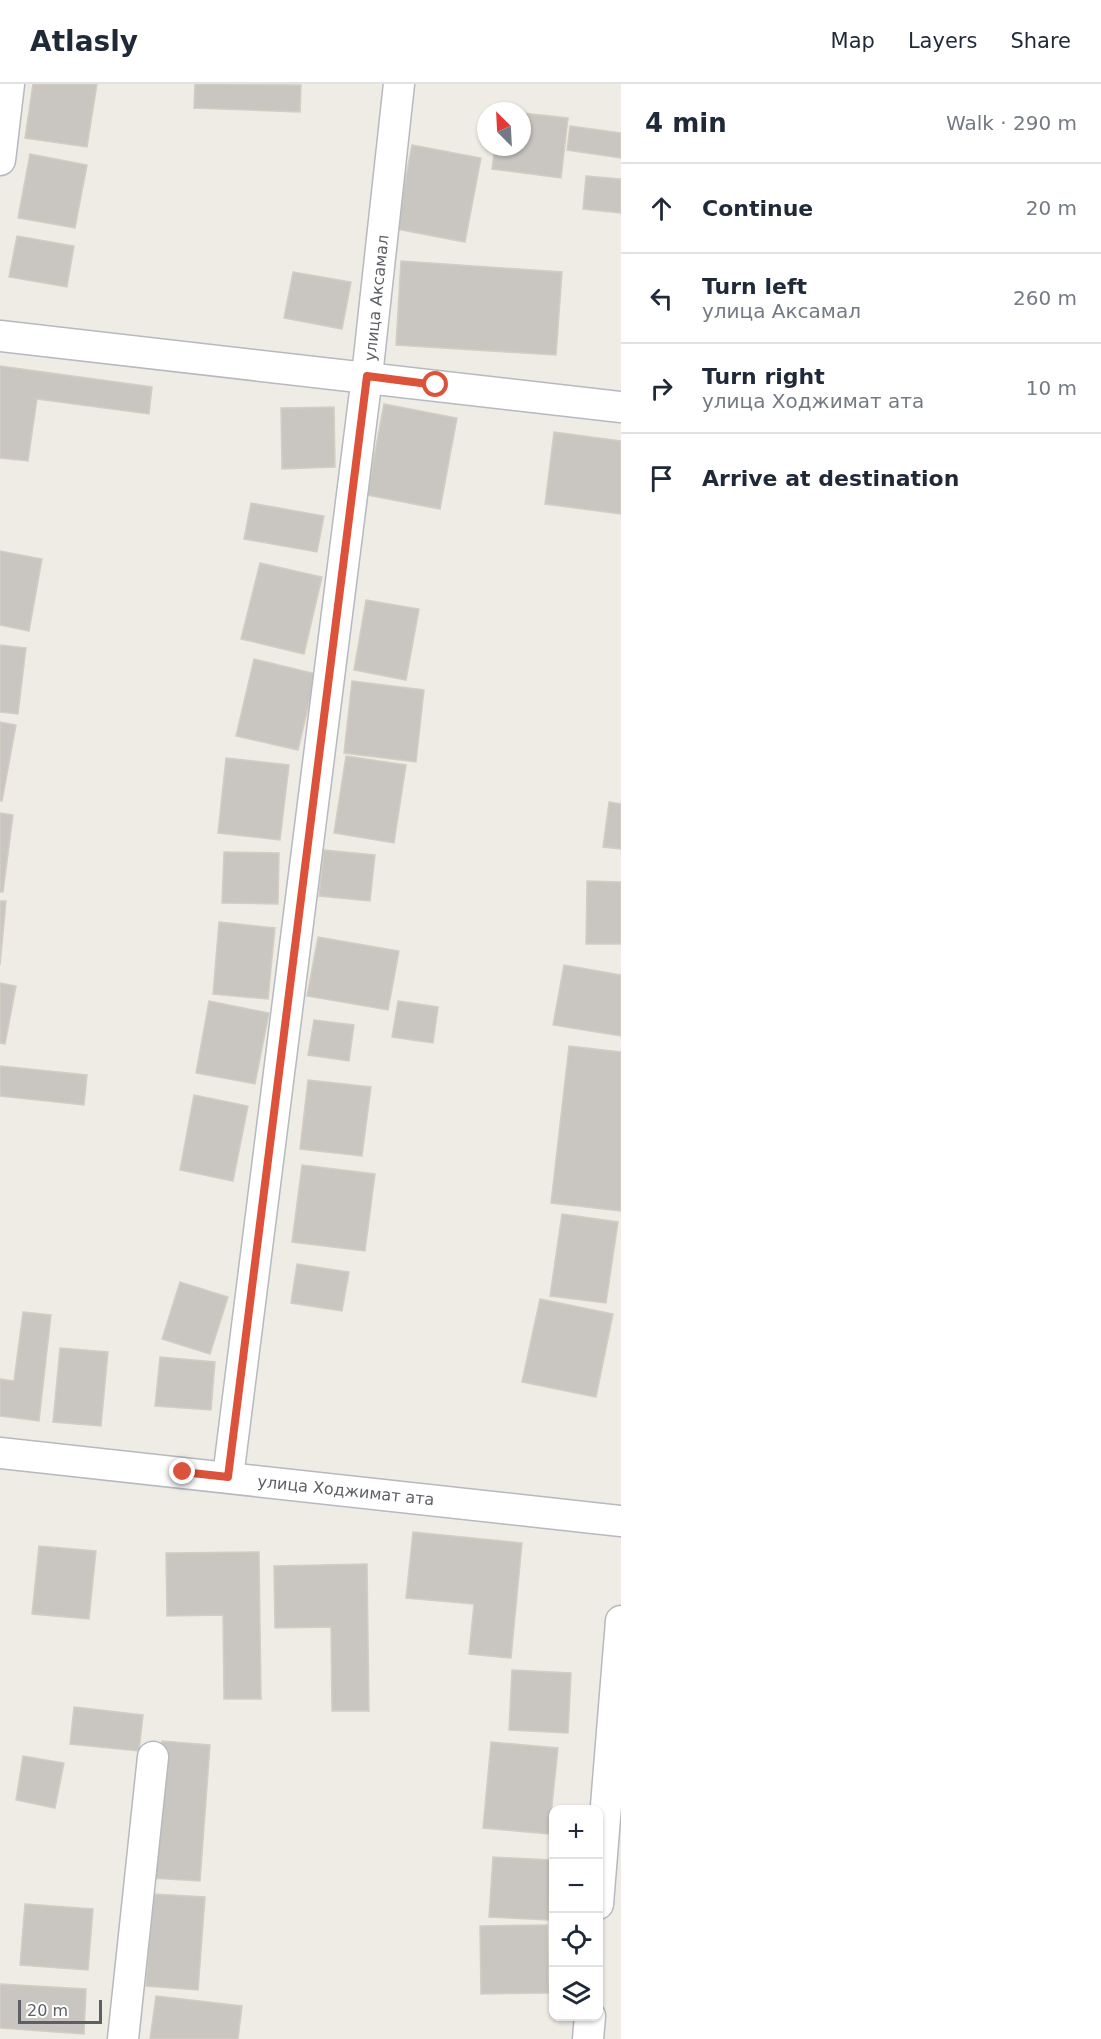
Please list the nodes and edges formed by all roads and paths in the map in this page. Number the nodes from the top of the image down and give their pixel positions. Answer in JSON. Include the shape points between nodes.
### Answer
{"nodes":[{"id":1,"x":9,"y":84,"type":"edge"},
{"id":2,"x":399,"y":84,"type":"edge"},
{"id":3,"x":0,"y":160,"type":"edge"},
{"id":4,"x":0,"y":336,"type":"edge"},
{"id":5,"x":367,"y":376,"type":"junction"},
{"id":6,"x":621,"y":406,"type":"edge"},
{"id":7,"x":0,"y":1453,"type":"edge"},
{"id":8,"x":228,"y":1477,"type":"junction"},
{"id":9,"x":621,"y":1521,"type":"edge"},
{"id":10,"x":621,"y":1621,"type":"edge"},
{"id":11,"x":153,"y":1757,"type":"dead end"},
{"id":12,"x":602,"y":1859,"type":"edge"},
{"id":13,"x":590,"y":2021,"type":"edge"},
{"id":14,"x":123,"y":2039,"type":"edge"},
{"id":15,"x":588,"y":2039,"type":"edge"}],
"edges":[{"from":1,"to":3,"type":"street"},
{"from":2,"to":5,"type":"street","name":"улица Аксамал"},
{"from":4,"to":5,"type":"street"},
{"from":5,"to":6,"type":"street"},
{"from":5,"to":8,"type":"street","name":"улица Аксамал"},
{"from":7,"to":8,"type":"street","name":"улица Ходжимат ата"},
{"from":8,"to":9,"type":"street","name":"улица Ходжимат ата"},
{"from":10,"to":12,"type":"street"},
{"from":11,"to":14,"type":"street"},
{"from":13,"to":15,"type":"street"}]}
